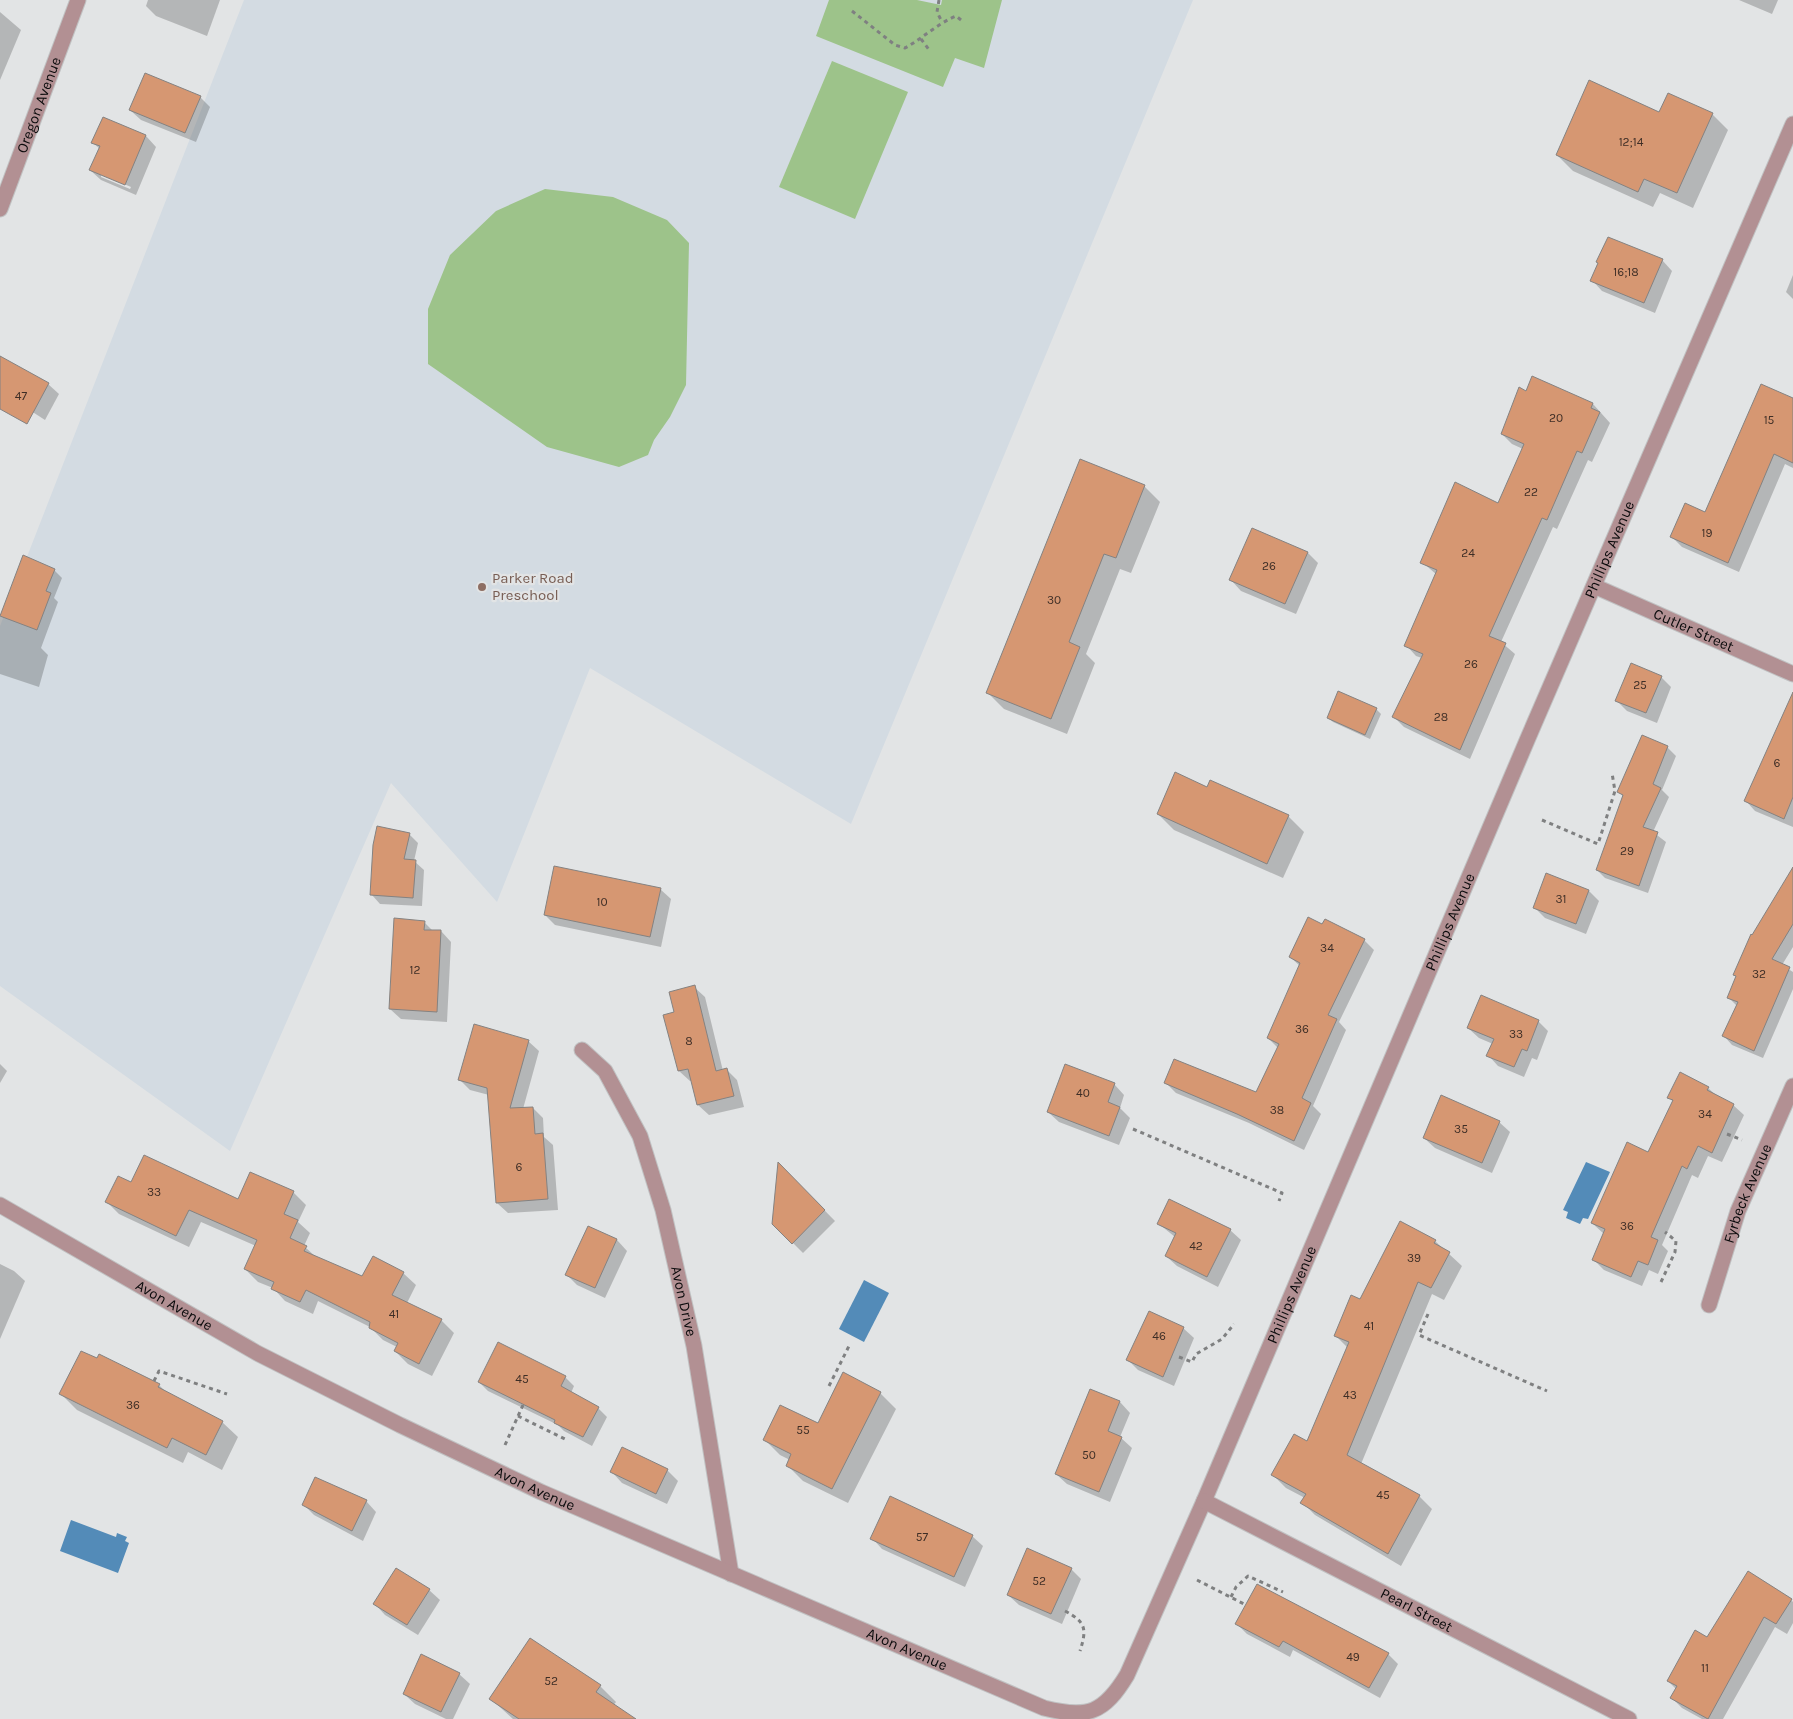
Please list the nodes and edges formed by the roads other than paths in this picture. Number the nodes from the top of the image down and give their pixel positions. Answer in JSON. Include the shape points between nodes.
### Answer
{"nodes":[{"id":1,"x":78,"y":0,"type":"edge"},
{"id":2,"x":1793,"y":124,"type":"edge"},
{"id":3,"x":0,"y":209,"type":"edge"},
{"id":4,"x":1594,"y":586,"type":"junction"},
{"id":5,"x":1793,"y":674,"type":"edge"},
{"id":6,"x":582,"y":1050,"type":"dead end"},
{"id":7,"x":1793,"y":1086,"type":"edge"},
{"id":8,"x":0,"y":1205,"type":"edge"},
{"id":9,"x":1709,"y":1305,"type":"dead end"},
{"id":10,"x":1204,"y":1501,"type":"junction"},
{"id":11,"x":731,"y":1574,"type":"junction"},
{"id":12,"x":1096,"y":1712,"type":"joint"},
{"id":13,"x":1629,"y":1719,"type":"edge"}],
"edges":[{"from":1,"to":3,"type":"street","name":"Oregon Avenue"},
{"from":2,"to":4,"type":"street","name":"Phillips Avenue"},
{"from":4,"to":5,"type":"street","name":"Cutler Street"},
{"from":4,"to":10,"type":"street","name":"Phillips Avenue"},
{"from":6,"to":11,"type":"street","name":"Avon Drive","via":[[605,1071],[640,1136],[663,1210],[690,1330]]},
{"from":7,"to":9,"type":"street","name":"Fyrbeck Avenue","via":[[1738,1211]]},
{"from":8,"to":11,"type":"street","name":"Avon Avenue","via":[[289,1371],[493,1469]]},
{"from":10,"to":12,"type":"street","name":"Phillips Avenue","via":[[1127,1675],[1113,1698]]},
{"from":10,"to":13,"type":"street","name":"Pearl Street"},
{"from":11,"to":12,"type":"street","name":"Avon Avenue","via":[[1044,1708],[1075,1716]]}]}
